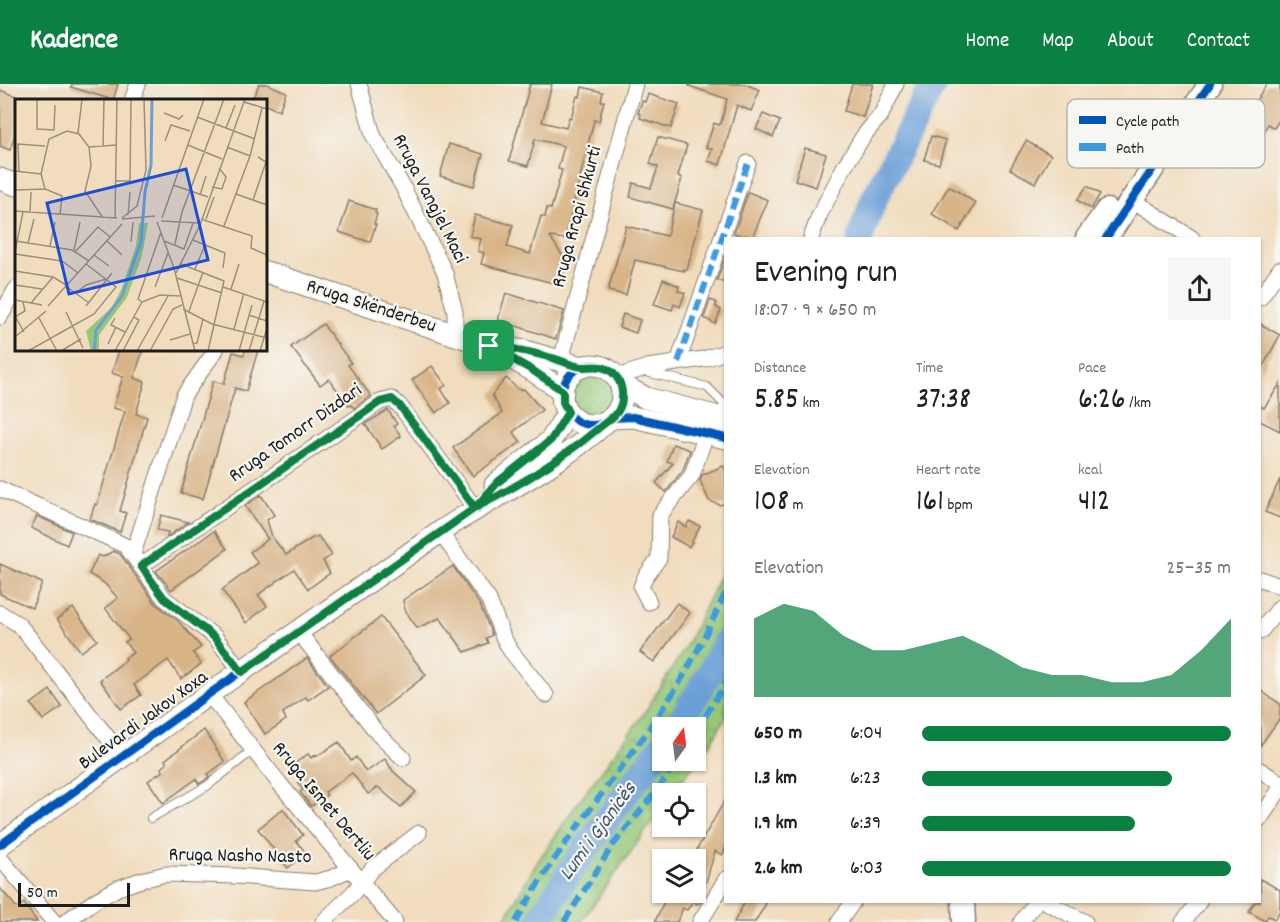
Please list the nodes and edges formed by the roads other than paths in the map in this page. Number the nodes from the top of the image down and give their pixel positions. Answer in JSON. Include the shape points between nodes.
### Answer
{"nodes":[{"id":1,"x":138,"y":84,"type":"edge"},
{"id":2,"x":359,"y":84,"type":"edge"},
{"id":3,"x":635,"y":84,"type":"edge"},
{"id":4,"x":896,"y":84,"type":"edge"},
{"id":5,"x":1191,"y":84,"type":"edge"},
{"id":6,"x":1210,"y":84,"type":"edge"},
{"id":7,"x":132,"y":99,"type":"edge"},
{"id":8,"x":1181,"y":99,"type":"edge"},
{"id":9,"x":1200,"y":99,"type":"edge"},
{"id":10,"x":748,"y":163,"type":"dead end"},
{"id":11,"x":1135,"y":168,"type":"edge"},
{"id":12,"x":1154,"y":168,"type":"edge"},
{"id":13,"x":0,"y":179,"type":"edge"},
{"id":14,"x":15,"y":185,"type":"edge"},
{"id":15,"x":1132,"y":200,"type":"junction"},
{"id":16,"x":811,"y":237,"type":"edge"},
{"id":17,"x":1089,"y":237,"type":"edge"},
{"id":18,"x":1107,"y":237,"type":"edge"},
{"id":19,"x":1190,"y":237,"type":"edge"},
{"id":20,"x":1280,"y":269,"type":"edge"},
{"id":21,"x":267,"y":272,"type":"edge"},
{"id":22,"x":15,"y":291,"type":"edge"},
{"id":23,"x":1267,"y":291,"type":"edge"},
{"id":24,"x":0,"y":317,"type":"edge"},
{"id":25,"x":455,"y":335,"type":"junction"},
{"id":26,"x":489,"y":346,"type":"junction"},
{"id":27,"x":215,"y":351,"type":"edge"},
{"id":28,"x":724,"y":353,"type":"edge"},
{"id":29,"x":561,"y":360,"type":"junction"},
{"id":30,"x":678,"y":362,"type":"junction"},
{"id":31,"x":582,"y":367,"type":"junction"},
{"id":32,"x":637,"y":370,"type":"junction"},
{"id":33,"x":619,"y":381,"type":"junction"},
{"id":34,"x":563,"y":391,"type":"junction"},
{"id":35,"x":568,"y":412,"type":"junction"},
{"id":36,"x":723,"y":418,"type":"edge"},
{"id":37,"x":609,"y":420,"type":"junction"},
{"id":38,"x":716,"y":436,"type":"edge"},
{"id":39,"x":0,"y":489,"type":"edge"},
{"id":40,"x":475,"y":508,"type":"junction"},
{"id":41,"x":440,"y":532,"type":"junction"},
{"id":42,"x":137,"y":560,"type":"junction"},
{"id":43,"x":1261,"y":579,"type":"edge"},
{"id":44,"x":1280,"y":586,"type":"edge"},
{"id":45,"x":649,"y":602,"type":"dead end"},
{"id":46,"x":1280,"y":608,"type":"edge"},
{"id":47,"x":0,"y":612,"type":"edge"},
{"id":48,"x":298,"y":631,"type":"junction"},
{"id":49,"x":1261,"y":631,"type":"edge"},
{"id":50,"x":242,"y":672,"type":"junction"},
{"id":51,"x":209,"y":694,"type":"junction"},
{"id":52,"x":546,"y":695,"type":"dead end"},
{"id":53,"x":253,"y":750,"type":"junction"},
{"id":54,"x":123,"y":757,"type":"junction"},
{"id":55,"x":403,"y":758,"type":"dead end"},
{"id":56,"x":1261,"y":771,"type":"edge"},
{"id":57,"x":1280,"y":783,"type":"edge"},
{"id":58,"x":1280,"y":789,"type":"edge"},
{"id":59,"x":151,"y":818,"type":"dead end"},
{"id":60,"x":1261,"y":818,"type":"edge"},
{"id":61,"x":419,"y":833,"type":"dead end"},
{"id":62,"x":1,"y":846,"type":"edge"},
{"id":63,"x":351,"y":869,"type":"junction"},
{"id":64,"x":362,"y":881,"type":"junction"},
{"id":65,"x":724,"y":882,"type":"edge"},
{"id":66,"x":852,"y":903,"type":"edge"},
{"id":67,"x":963,"y":903,"type":"edge"},
{"id":68,"x":1035,"y":903,"type":"edge"},
{"id":69,"x":1048,"y":903,"type":"edge"},
{"id":70,"x":1198,"y":903,"type":"edge"},
{"id":71,"x":54,"y":922,"type":"edge"},
{"id":72,"x":65,"y":922,"type":"edge"},
{"id":73,"x":323,"y":922,"type":"edge"},
{"id":74,"x":395,"y":922,"type":"edge"},
{"id":75,"x":700,"y":922,"type":"edge"},
{"id":76,"x":839,"y":922,"type":"edge"},
{"id":77,"x":964,"y":922,"type":"edge"},
{"id":78,"x":1021,"y":922,"type":"edge"},
{"id":79,"x":1085,"y":922,"type":"edge"},
{"id":80,"x":1183,"y":922,"type":"edge"}],
"edges":[{"from":1,"to":7,"type":"street"},
{"from":2,"to":25,"type":"street","name":"Rruga Vangjel Maci","via":[[373,135],[445,273],[455,312]]},
{"from":3,"to":29,"type":"street","name":"Rruga Rrapi Shkurti"},
{"from":4,"to":16,"type":"street","via":[[881,115],[843,169]]},
{"from":5,"to":8,"type":"main road"},
{"from":6,"to":9,"type":"main road"},
{"from":10,"to":30,"type":"street"},
{"from":11,"to":17,"type":"main road"},
{"from":12,"to":15,"type":"main road"},
{"from":13,"to":14,"type":"main road"},
{"from":15,"to":18,"type":"main road"},
{"from":15,"to":19,"type":"street"},
{"from":20,"to":23,"type":"street"},
{"from":21,"to":25,"type":"main road","name":"Rruga Skënderbeu"},
{"from":22,"to":24,"type":"street"},
{"from":25,"to":26,"type":"main road","name":"Rruga Skënderbeu"},
{"from":26,"to":29,"type":"main road","name":"Rruga Skënderbeu"},
{"from":26,"to":34,"type":"main road"},
{"from":27,"to":42,"type":"street","via":[[184,395]]},
{"from":28,"to":30,"type":"street"},
{"from":29,"to":31,"type":"main road","name":"Rruga Skënderbeu"},
{"from":30,"to":32,"type":"street"},
{"from":31,"to":33,"type":"main road","via":[[601,366]]},
{"from":31,"to":34,"type":"main road","via":[[571,374]]},
{"from":32,"to":33,"type":"street"},
{"from":32,"to":36,"type":"lane","via":[[706,387],[724,404]]},
{"from":33,"to":36,"type":"main road","via":[[646,398]]},
{"from":33,"to":37,"type":"main road","via":[[621,406]]},
{"from":34,"to":35,"type":"main road"},
{"from":35,"to":37,"type":"main road","via":[[585,424]]},
{"from":35,"to":40,"type":"main road","name":"Bulevardi Jakov Xoxa","via":[[551,440],[498,482]]},
{"from":37,"to":38,"type":"main road","via":[[633,417]]},
{"from":37,"to":40,"type":"main road","name":"Bulevardi Jakov Xoxa","via":[[585,441]]},
{"from":38,"to":45,"type":"street","via":[[660,515],[659,558],[641,587]]},
{"from":39,"to":42,"type":"street","via":[[119,542]]},
{"from":40,"to":41,"type":"main road","name":"Bulevardi Jakov Xoxa"},
{"from":40,"to":42,"type":"street","name":"Rruga Tomorr Dizdari","via":[[392,399],[380,402]]},
{"from":41,"to":48,"type":"main road","name":"Bulevardi Jakov Xoxa"},
{"from":41,"to":52,"type":"street","via":[[489,600],[510,650]]},
{"from":42,"to":50,"type":"street","via":[[164,598],[214,637]]},
{"from":43,"to":44,"type":"street"},
{"from":46,"to":49,"type":"street"},
{"from":47,"to":54,"type":"street","via":[[26,633]]},
{"from":48,"to":50,"type":"main road","name":"Bulevardi Jakov Xoxa"},
{"from":48,"to":55,"type":"street","via":[[378,734]]},
{"from":50,"to":51,"type":"main road","name":"Bulevardi Jakov Xoxa"},
{"from":51,"to":53,"type":"street","name":"Rruga Ismet Dertliu"},
{"from":51,"to":54,"type":"main road","name":"Bulevardi Jakov Xoxa"},
{"from":53,"to":59,"type":"lane","name":"Rruga Ismet Dertliu","via":[[207,786]]},
{"from":53,"to":63,"type":"street","name":"Rruga Ismet Dertliu"},
{"from":54,"to":62,"type":"main road","name":"Bulevardi Jakov Xoxa"},
{"from":56,"to":57,"type":"street"},
{"from":58,"to":60,"type":"street"},
{"from":61,"to":64,"type":"street","name":"Rruga Ismet Dertliu"},
{"from":62,"to":71,"type":"street"},
{"from":63,"to":64,"type":"street","name":"Rruga Ismet Dertliu"},
{"from":63,"to":72,"type":"street","name":"Rruga Nasho Nasto","via":[[315,882],[166,874],[118,888]]},
{"from":64,"to":73,"type":"street"},
{"from":64,"to":74,"type":"street","name":"Rruga Ismet Dertliu"},
{"from":65,"to":75,"type":"street"},
{"from":66,"to":76,"type":"street"},
{"from":67,"to":77,"type":"main road"},
{"from":68,"to":78,"type":"street"},
{"from":69,"to":79,"type":"street"},
{"from":70,"to":80,"type":"street"}]}
